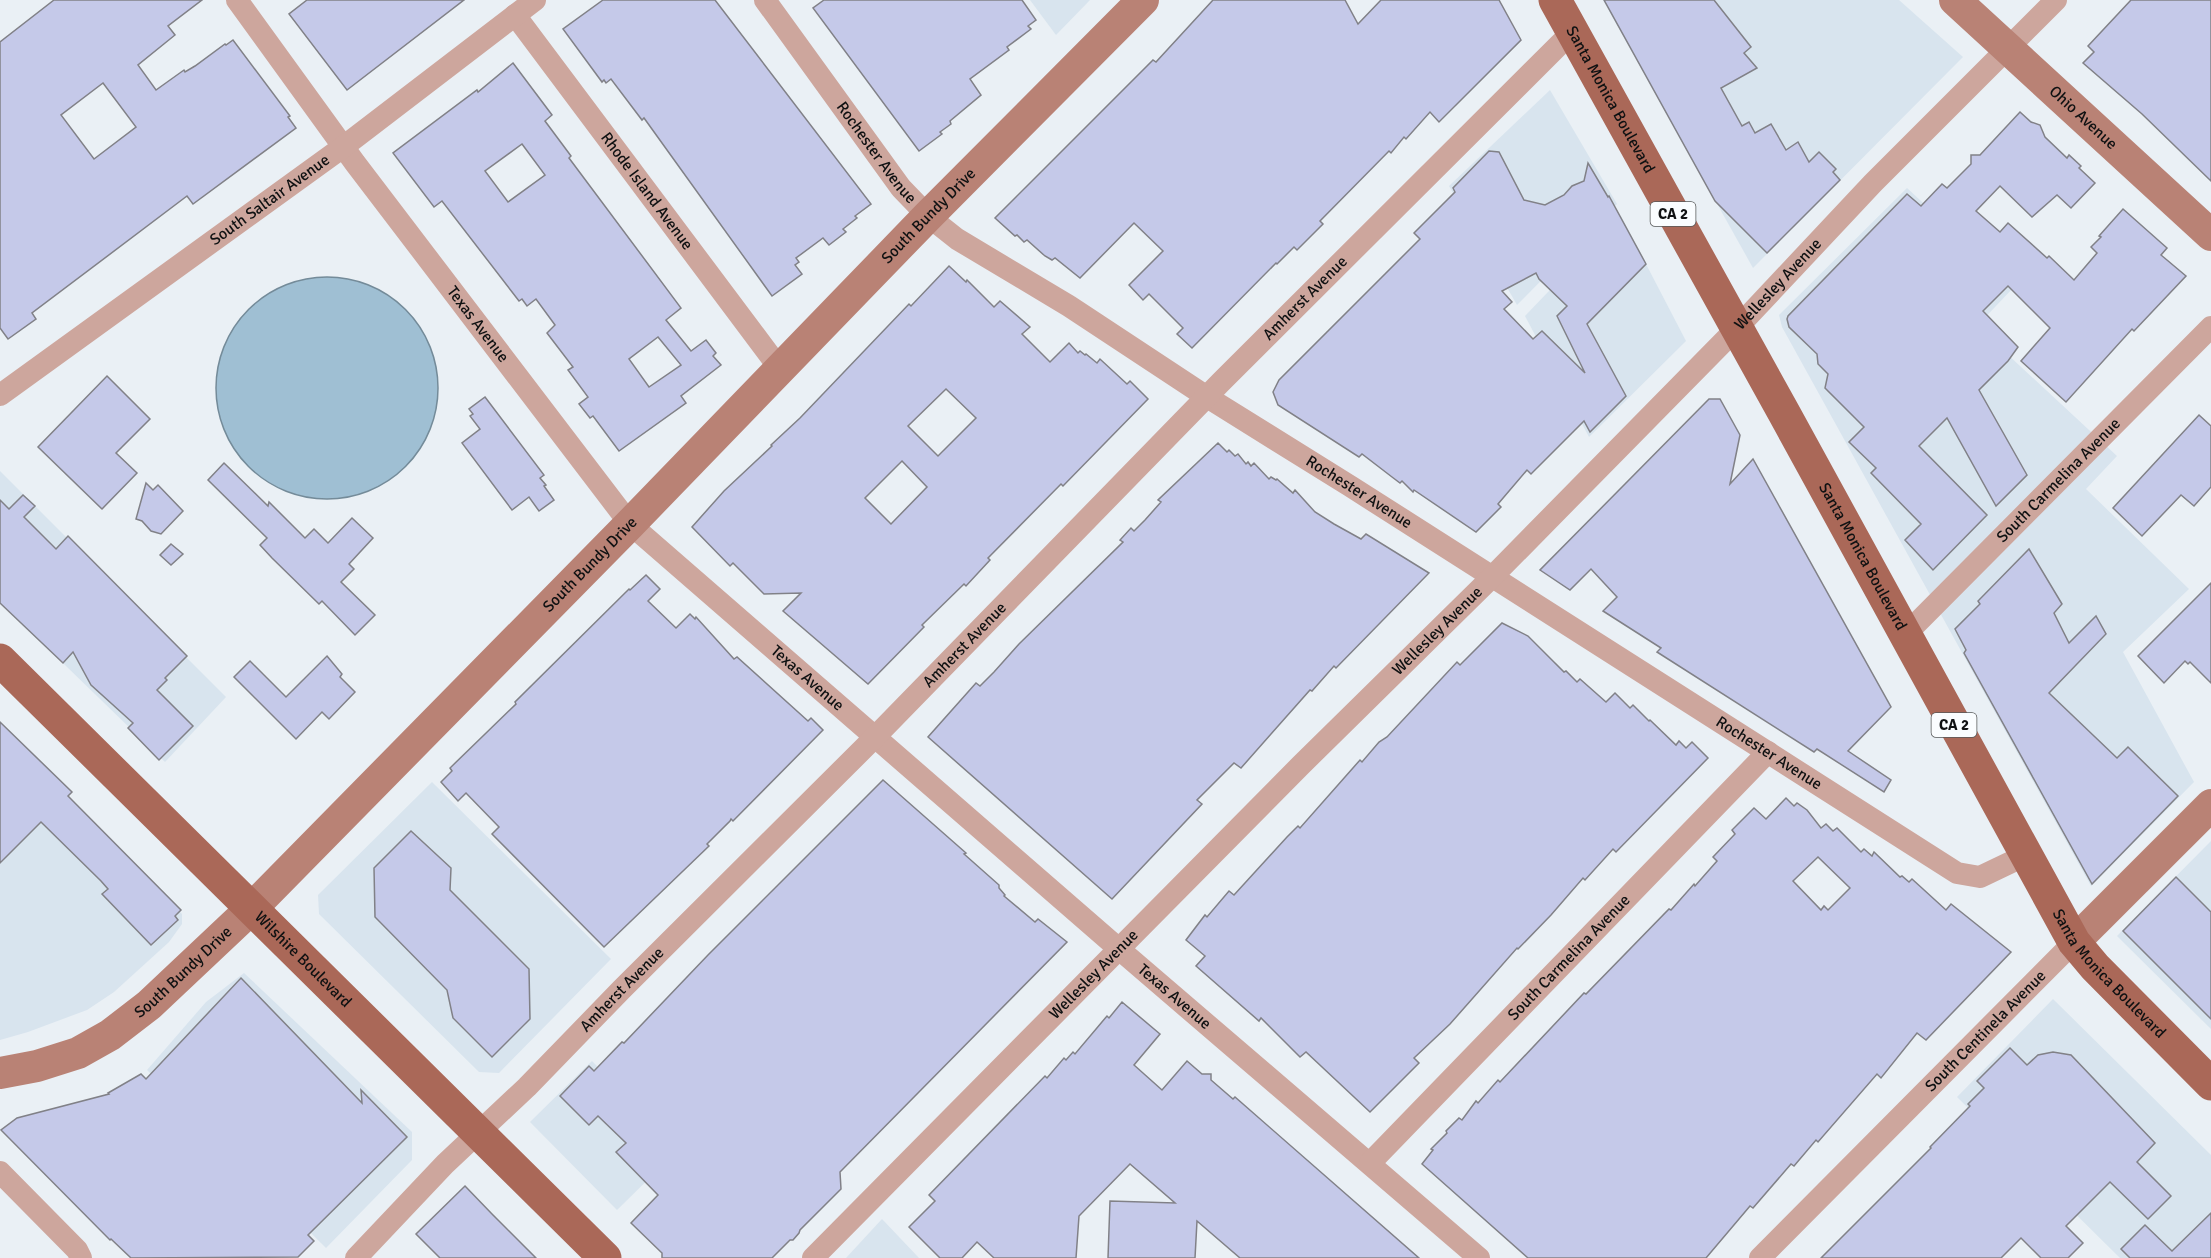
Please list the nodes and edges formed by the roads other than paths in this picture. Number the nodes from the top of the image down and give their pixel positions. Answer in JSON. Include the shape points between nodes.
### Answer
{"nodes":[{"id":1,"x":237,"y":0,"type":"edge"},
{"id":2,"x":535,"y":0,"type":"edge"},
{"id":3,"x":765,"y":0,"type":"edge"},
{"id":4,"x":1143,"y":0,"type":"edge"},
{"id":5,"x":1555,"y":0,"type":"edge"},
{"id":6,"x":1955,"y":0,"type":"edge"},
{"id":7,"x":2056,"y":0,"type":"edge"},
{"id":8,"x":515,"y":15,"type":"junction"},
{"id":9,"x":1572,"y":33,"type":"junction"},
{"id":10,"x":2009,"y":49,"type":"junction"},
{"id":11,"x":343,"y":147,"type":"junction"},
{"id":12,"x":928,"y":216,"type":"junction"},
{"id":13,"x":2211,"y":236,"type":"edge"},
{"id":14,"x":2211,"y":327,"type":"edge"},
{"id":15,"x":1736,"y":329,"type":"junction"},
{"id":16,"x":780,"y":369,"type":"junction"},
{"id":17,"x":0,"y":395,"type":"edge"},
{"id":18,"x":1207,"y":397,"type":"junction"},
{"id":19,"x":630,"y":524,"type":"junction"},
{"id":20,"x":1491,"y":578,"type":"junction"},
{"id":21,"x":1905,"y":636,"type":"junction"},
{"id":22,"x":0,"y":660,"type":"edge"},
{"id":23,"x":875,"y":737,"type":"junction"},
{"id":24,"x":1768,"y":752,"type":"junction"},
{"id":25,"x":2211,"y":805,"type":"edge"},
{"id":26,"x":2026,"y":855,"type":"junction"},
{"id":27,"x":252,"y":909,"type":"junction"},
{"id":28,"x":2074,"y":942,"type":"junction"},
{"id":29,"x":1119,"y":949,"type":"junction"},
{"id":30,"x":0,"y":1073,"type":"edge"},
{"id":31,"x":2211,"y":1084,"type":"edge"},
{"id":32,"x":478,"y":1132,"type":"junction"},
{"id":33,"x":1370,"y":1163,"type":"junction"},
{"id":34,"x":0,"y":1172,"type":"edge"},
{"id":35,"x":81,"y":1258,"type":"edge"},
{"id":36,"x":356,"y":1258,"type":"edge"},
{"id":37,"x":605,"y":1258,"type":"edge"},
{"id":38,"x":813,"y":1258,"type":"edge"},
{"id":39,"x":1479,"y":1258,"type":"edge"},
{"id":40,"x":1760,"y":1258,"type":"edge"}],
"edges":[{"from":1,"to":11,"type":"street","name":"Texas Avenue"},
{"from":2,"to":8,"type":"street","name":"South Saltair Avenue"},
{"from":3,"to":12,"type":"street","name":"Rochester Avenue","via":[[901,188]]},
{"from":4,"to":12,"type":"main road","name":"South Bundy Drive"},
{"from":5,"to":9,"type":"main road","name":"Santa Monica Boulevard","number":"CA 2"},
{"from":6,"to":10,"type":"main road","name":"Ohio Avenue"},
{"from":7,"to":10,"type":"street","name":"Wellesley Avenue"},
{"from":8,"to":11,"type":"street","name":"South Saltair Avenue"},
{"from":8,"to":16,"type":"street","name":"Rhode Island Avenue"},
{"from":9,"to":15,"type":"main road","name":"Santa Monica Boulevard","number":"CA 2"},
{"from":9,"to":18,"type":"street","name":"Amherst Avenue"},
{"from":10,"to":13,"type":"main road","name":"Ohio Avenue"},
{"from":10,"to":15,"type":"street","name":"Wellesley Avenue","via":[[1874,183]]},
{"from":11,"to":17,"type":"street","name":"South Saltair Avenue"},
{"from":11,"to":19,"type":"street","name":"Texas Avenue"},
{"from":12,"to":16,"type":"main road","name":"South Bundy Drive"},
{"from":12,"to":18,"type":"street","name":"Rochester Avenue","via":[[957,239],[1069,306]]},
{"from":14,"to":21,"type":"street","name":"South Carmelina Avenue"},
{"from":15,"to":20,"type":"street","name":"Wellesley Avenue"},
{"from":15,"to":21,"type":"main road","name":"Santa Monica Boulevard","number":"CA 2"},
{"from":16,"to":19,"type":"main road","name":"South Bundy Drive"},
{"from":18,"to":20,"type":"street","name":"Rochester Avenue"},
{"from":18,"to":23,"type":"street","name":"Amherst Avenue"},
{"from":19,"to":23,"type":"street","name":"Texas Avenue"},
{"from":19,"to":27,"type":"main road","name":"South Bundy Drive"},
{"from":20,"to":24,"type":"street","name":"Rochester Avenue"},
{"from":20,"to":29,"type":"street","name":"Wellesley Avenue"},
{"from":21,"to":26,"type":"main road","name":"Santa Monica Boulevard","number":"CA 2"},
{"from":22,"to":27,"type":"main road","name":"Wilshire Boulevard"},
{"from":23,"to":29,"type":"street","name":"Texas Avenue"},
{"from":23,"to":32,"type":"street","name":"Amherst Avenue"},
{"from":24,"to":26,"type":"street","name":"Rochester Avenue","via":[[1957,873],[1980,877]]},
{"from":24,"to":33,"type":"street","name":"South Carmelina Avenue"},
{"from":25,"to":28,"type":"main road","name":"South Centinela Avenue"},
{"from":26,"to":28,"type":"main road","name":"Santa Monica Boulevard","number":"CA 2"},
{"from":27,"to":30,"type":"main road","name":"South Bundy Drive","via":[[149,1005],[110,1035],[78,1053]]},
{"from":27,"to":32,"type":"main road","name":"Wilshire Boulevard"},
{"from":28,"to":31,"type":"main road","name":"Santa Monica Boulevard"},
{"from":28,"to":40,"type":"street","name":"South Centinela Avenue"},
{"from":29,"to":33,"type":"street","name":"Texas Avenue"},
{"from":29,"to":38,"type":"street","name":"Wellesley Avenue"},
{"from":32,"to":36,"type":"street","name":"Amherst Avenue"},
{"from":32,"to":37,"type":"main road","name":"Wilshire Boulevard"},
{"from":33,"to":39,"type":"street","name":"Texas Avenue"},
{"from":34,"to":35,"type":"street"}]}
